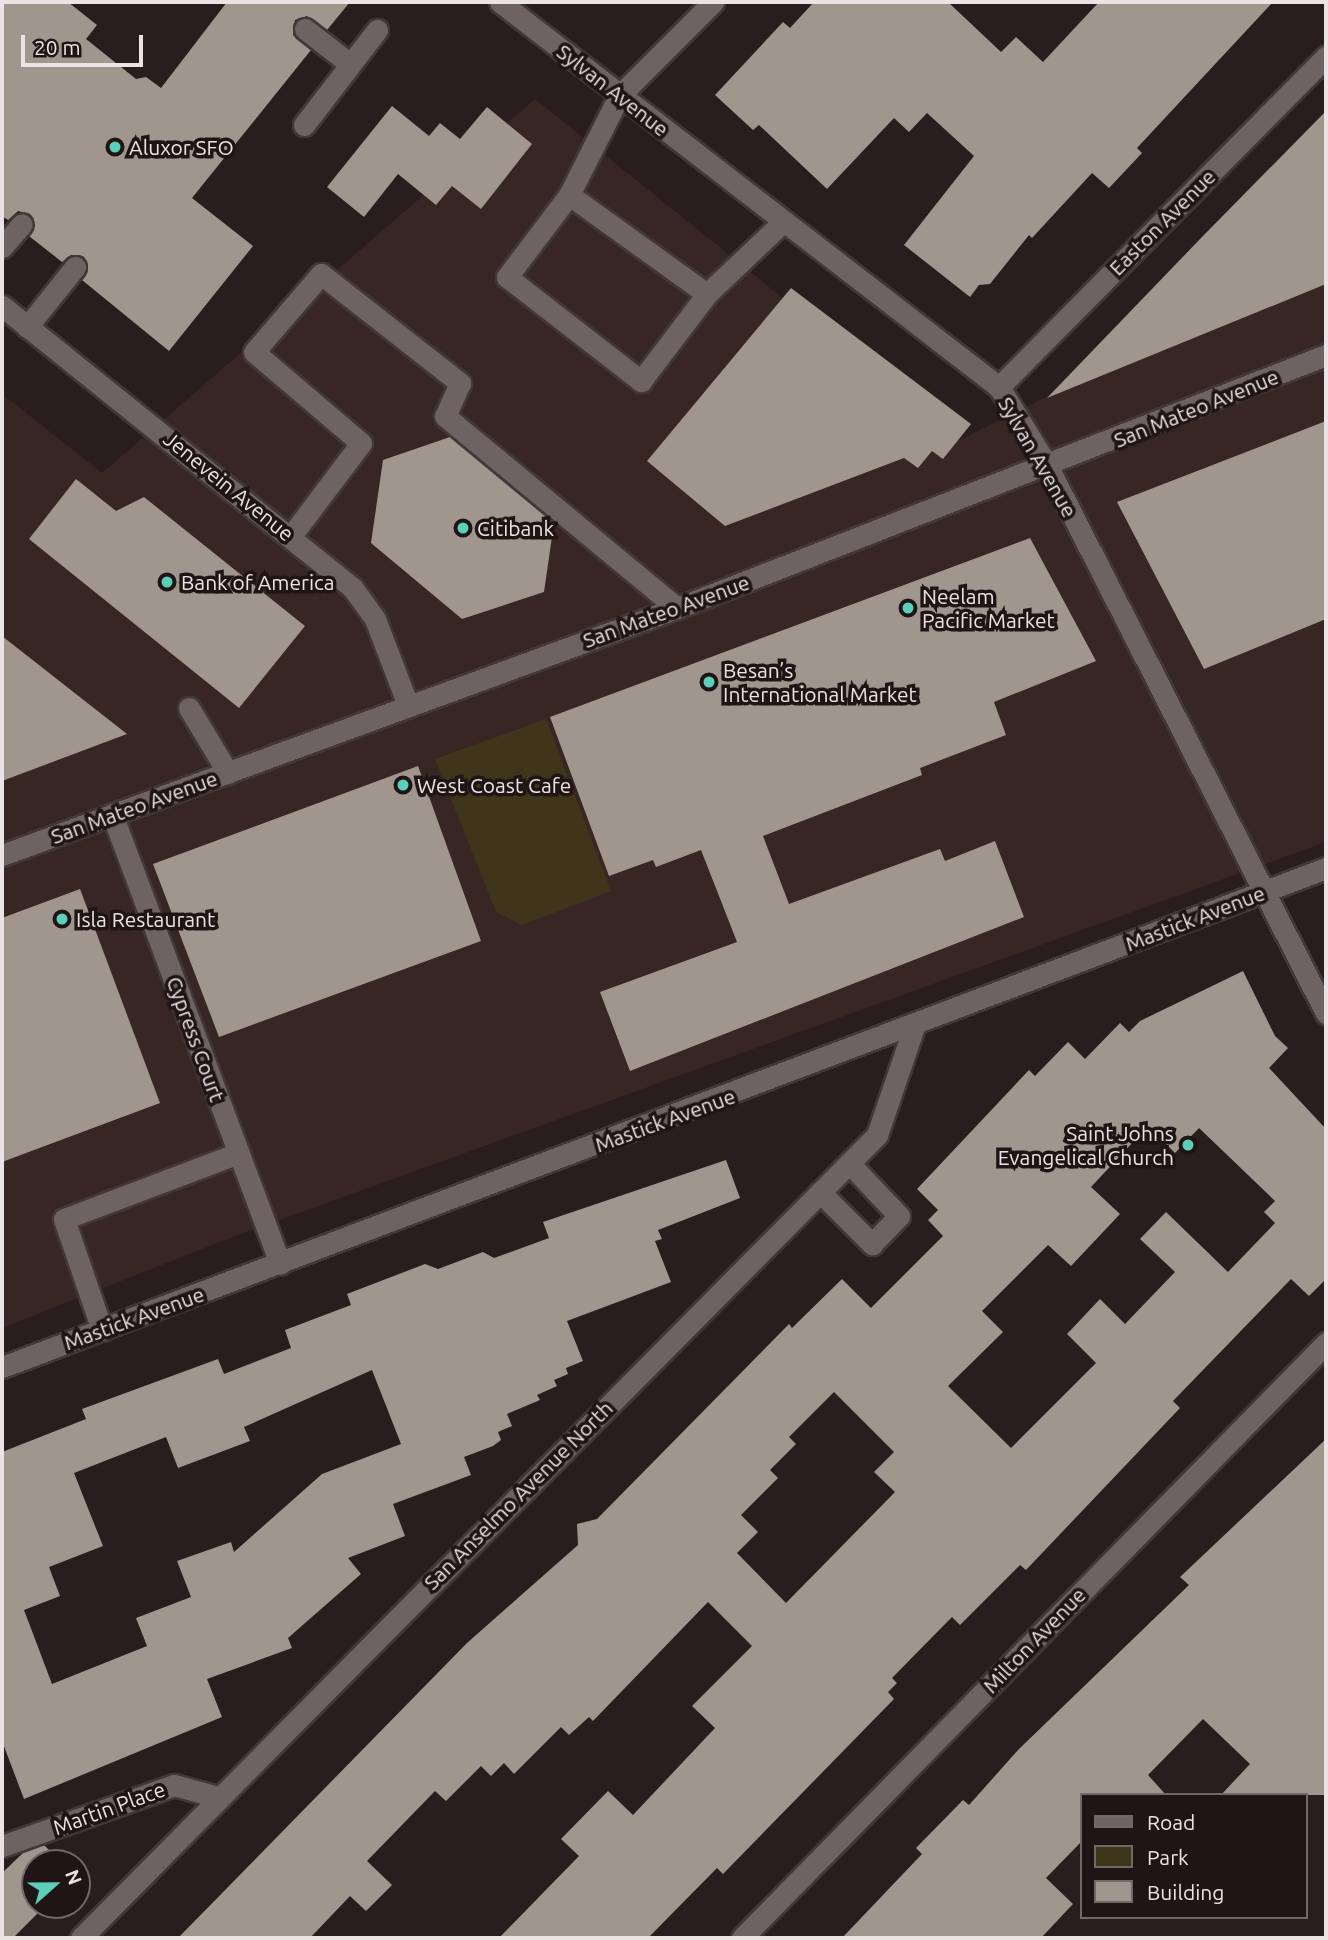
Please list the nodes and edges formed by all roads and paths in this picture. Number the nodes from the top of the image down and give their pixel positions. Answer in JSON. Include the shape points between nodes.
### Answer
{"nodes":[{"id":1,"x":500,"y":2,"type":"edge"},
{"id":2,"x":713,"y":2,"type":"edge"},
{"id":3,"x":305,"y":29,"type":"dead end"},
{"id":4,"x":377,"y":30,"type":"dead end"},
{"id":5,"x":1326,"y":56,"type":"edge"},
{"id":6,"x":350,"y":64,"type":"junction"},
{"id":7,"x":619,"y":96,"type":"junction"},
{"id":8,"x":303,"y":125,"type":"dead end"},
{"id":9,"x":569,"y":195,"type":"junction"},
{"id":10,"x":783,"y":222,"type":"junction"},
{"id":11,"x":22,"y":224,"type":"dead end"},
{"id":12,"x":2,"y":247,"type":"edge"},
{"id":13,"x":75,"y":267,"type":"dead end"},
{"id":14,"x":707,"y":294,"type":"junction"},
{"id":15,"x":2,"y":306,"type":"edge"},
{"id":16,"x":27,"y":327,"type":"junction"},
{"id":17,"x":1326,"y":355,"type":"edge"},
{"id":18,"x":999,"y":387,"type":"junction"},
{"id":19,"x":1048,"y":467,"type":"junction"},
{"id":20,"x":291,"y":536,"type":"junction"},
{"id":21,"x":677,"y":608,"type":"junction"},
{"id":22,"x":408,"y":705,"type":"junction"},
{"id":23,"x":189,"y":708,"type":"dead end"},
{"id":24,"x":228,"y":773,"type":"junction"},
{"id":25,"x":112,"y":814,"type":"junction"},
{"id":26,"x":2,"y":855,"type":"edge"},
{"id":27,"x":1326,"y":868,"type":"edge"},
{"id":28,"x":1265,"y":891,"type":"junction"},
{"id":29,"x":1326,"y":1013,"type":"edge"},
{"id":30,"x":914,"y":1027,"type":"junction"},
{"id":31,"x":239,"y":1153,"type":"junction"},
{"id":32,"x":849,"y":1163,"type":"junction"},
{"id":33,"x":820,"y":1192,"type":"junction"},
{"id":34,"x":281,"y":1264,"type":"junction"},
{"id":35,"x":102,"y":1329,"type":"junction"},
{"id":36,"x":1326,"y":1343,"type":"edge"},
{"id":37,"x":2,"y":1367,"type":"edge"},
{"id":38,"x":218,"y":1797,"type":"junction"},
{"id":39,"x":2,"y":1846,"type":"edge"},
{"id":40,"x":81,"y":1938,"type":"edge"},
{"id":41,"x":742,"y":1938,"type":"edge"}],
"edges":[{"from":1,"to":7,"type":"street","name":"Sylvan Avenue"},
{"from":2,"to":7,"type":"street"},
{"from":3,"to":6,"type":"street"},
{"from":4,"to":6,"type":"street"},
{"from":5,"to":18,"type":"street","name":"Easton Avenue"},
{"from":6,"to":8,"type":"street"},
{"from":7,"to":9,"type":"street"},
{"from":7,"to":10,"type":"street","name":"Sylvan Avenue"},
{"from":9,"to":14,"type":"street"},
{"from":9,"to":14,"type":"street","via":[[507,276],[641,380]]},
{"from":10,"to":14,"type":"street"},
{"from":10,"to":18,"type":"street","name":"Sylvan Avenue"},
{"from":11,"to":12,"type":"street"},
{"from":13,"to":16,"type":"street"},
{"from":15,"to":16,"type":"street","name":"Jenevein Avenue"},
{"from":16,"to":20,"type":"street","name":"Jenevein Avenue"},
{"from":17,"to":19,"type":"street","name":"San Mateo Avenue"},
{"from":18,"to":19,"type":"street","name":"Sylvan Avenue"},
{"from":19,"to":21,"type":"street","name":"San Mateo Avenue"},
{"from":19,"to":28,"type":"street","name":"Sylvan Avenue"},
{"from":20,"to":21,"type":"street","via":[[360,443],[254,352],[321,274],[460,383],[445,416]]},
{"from":20,"to":22,"type":"street","name":"Jenevein Avenue","via":[[352,587],[375,619]]},
{"from":21,"to":22,"type":"street","name":"San Mateo Avenue"},
{"from":22,"to":24,"type":"street","name":"San Mateo Avenue"},
{"from":23,"to":24,"type":"street"},
{"from":24,"to":25,"type":"street","name":"San Mateo Avenue"},
{"from":25,"to":26,"type":"street","name":"San Mateo Avenue"},
{"from":25,"to":31,"type":"street","name":"Cypress Court"},
{"from":27,"to":28,"type":"street","name":"Mastick Avenue"},
{"from":28,"to":29,"type":"street","name":"Sylvan Avenue"},
{"from":28,"to":30,"type":"street","name":"Mastick Avenue"},
{"from":30,"to":32,"type":"street","name":"San Anselmo Avenue North","via":[[877,1135]]},
{"from":30,"to":34,"type":"street","name":"Mastick Avenue"},
{"from":31,"to":34,"type":"street","name":"Cypress Court"},
{"from":31,"to":35,"type":"street","via":[[64,1219]]},
{"from":32,"to":33,"type":"street","name":"San Anselmo Avenue North"},
{"from":32,"to":33,"type":"street","via":[[899,1216],[872,1244]]},
{"from":33,"to":38,"type":"street","name":"San Anselmo Avenue North"},
{"from":34,"to":35,"type":"street","name":"Mastick Avenue"},
{"from":35,"to":37,"type":"street","name":"Mastick Avenue"},
{"from":36,"to":41,"type":"street","name":"Milton Avenue"},
{"from":38,"to":39,"type":"street","name":"Martin Place","via":[[174,1784]]},
{"from":38,"to":40,"type":"street","name":"San Anselmo Avenue North"}]}
